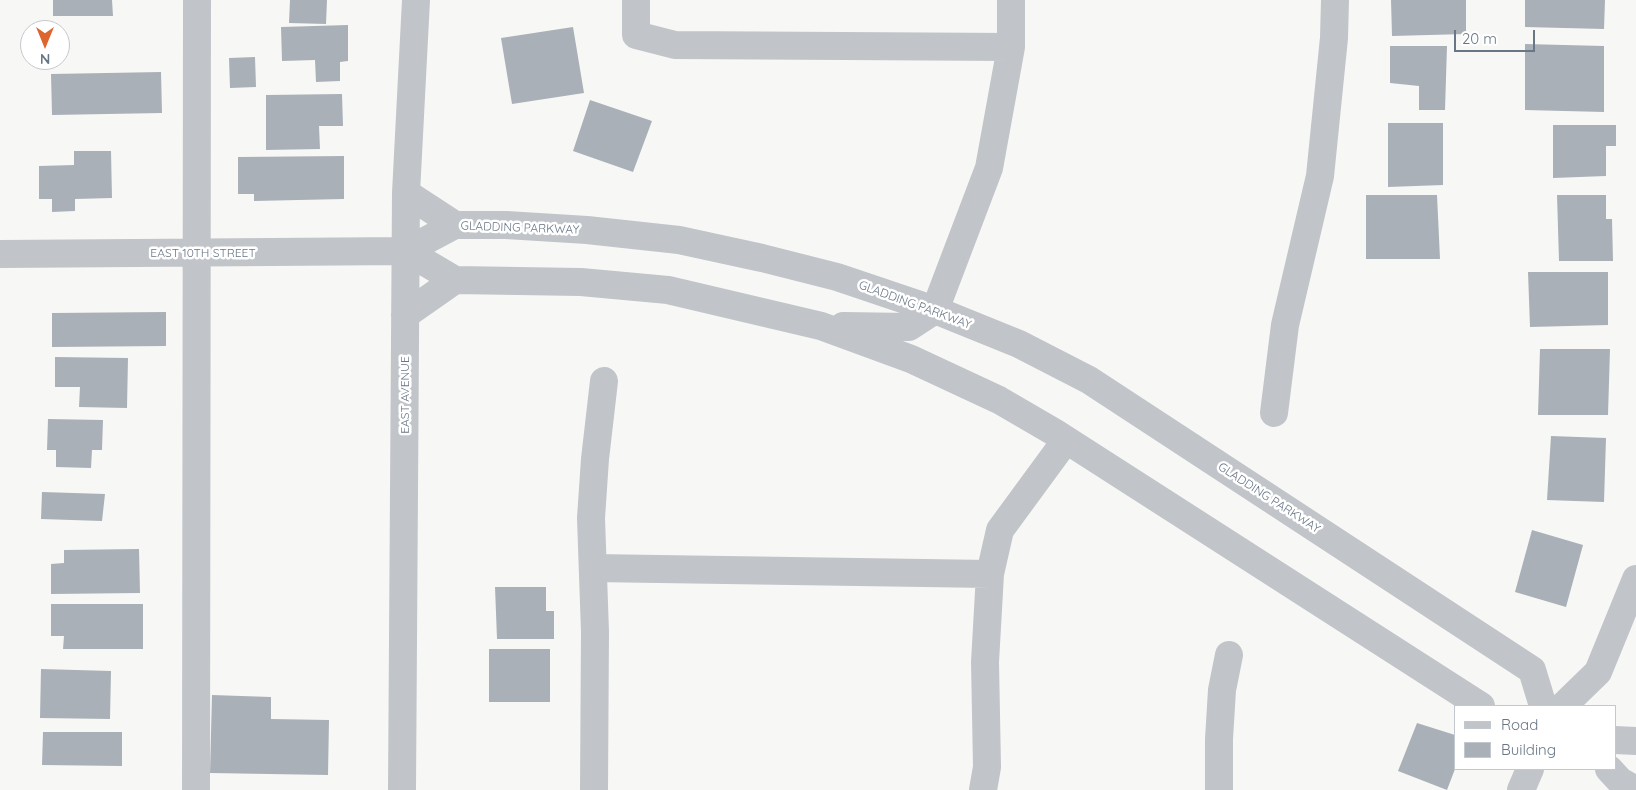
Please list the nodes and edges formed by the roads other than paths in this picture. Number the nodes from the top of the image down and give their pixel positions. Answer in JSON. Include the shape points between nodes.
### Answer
{"nodes":[{"id":1,"x":197,"y":0,"type":"edge"},
{"id":2,"x":416,"y":0,"type":"edge"},
{"id":3,"x":636,"y":0,"type":"edge"},
{"id":4,"x":1011,"y":0,"type":"edge"},
{"id":5,"x":1335,"y":0,"type":"edge"},
{"id":6,"x":1011,"y":47,"type":"junction"},
{"id":7,"x":406,"y":193,"type":"junction"},
{"id":8,"x":455,"y":226,"type":"junction"},
{"id":9,"x":406,"y":251,"type":"junction"},
{"id":10,"x":197,"y":252,"type":"junction"},
{"id":11,"x":0,"y":254,"type":"edge"},
{"id":12,"x":455,"y":280,"type":"junction"},
{"id":13,"x":935,"y":310,"type":"junction"},
{"id":14,"x":406,"y":315,"type":"junction"},
{"id":15,"x":821,"y":326,"type":"junction"},
{"id":16,"x":604,"y":381,"type":"dead end"},
{"id":17,"x":1274,"y":413,"type":"dead end"},
{"id":18,"x":1066,"y":440,"type":"junction"},
{"id":19,"x":593,"y":568,"type":"junction"},
{"id":20,"x":990,"y":574,"type":"junction"},
{"id":21,"x":1636,"y":579,"type":"edge"},
{"id":22,"x":1229,"y":655,"type":"dead end"},
{"id":23,"x":1480,"y":705,"type":"edge"},
{"id":24,"x":1543,"y":705,"type":"edge"},
{"id":25,"x":1564,"y":705,"type":"edge"},
{"id":26,"x":1616,"y":740,"type":"edge"},
{"id":27,"x":1636,"y":741,"type":"edge"},
{"id":28,"x":1530,"y":770,"type":"edge"},
{"id":29,"x":1610,"y":770,"type":"edge"},
{"id":30,"x":196,"y":790,"type":"edge"},
{"id":31,"x":402,"y":790,"type":"edge"},
{"id":32,"x":594,"y":790,"type":"edge"},
{"id":33,"x":983,"y":790,"type":"edge"},
{"id":34,"x":1219,"y":790,"type":"edge"},
{"id":35,"x":1521,"y":790,"type":"edge"},
{"id":36,"x":1636,"y":790,"type":"edge"}],
"edges":[{"from":1,"to":10,"type":"street"},
{"from":2,"to":7,"type":"street","name":"EAST AVENUE"},
{"from":3,"to":6,"type":"street","via":[[636,35],[675,45]]},
{"from":4,"to":6,"type":"street"},
{"from":5,"to":17,"type":"street","via":[[1320,176],[1285,325]]},
{"from":6,"to":13,"type":"street","via":[[989,168]]},
{"from":7,"to":8,"type":"street"},
{"from":7,"to":9,"type":"street","name":"EAST AVENUE"},
{"from":8,"to":9,"type":"street","name":"GLADDING PARKWAY"},
{"from":8,"to":13,"type":"street","name":"GLADDING PARKWAY","via":[[578,230],[679,240],[837,277]]},
{"from":9,"to":10,"type":"street","name":"EAST 10TH STREET"},
{"from":9,"to":12,"type":"street"},
{"from":9,"to":14,"type":"street","name":"EAST AVENUE"},
{"from":10,"to":11,"type":"street","name":"EAST 10TH STREET"},
{"from":10,"to":30,"type":"street"},
{"from":12,"to":14,"type":"street"},
{"from":12,"to":15,"type":"street","via":[[581,282],[668,290]]},
{"from":13,"to":15,"type":"street","via":[[909,327]]},
{"from":13,"to":24,"type":"street","name":"GLADDING PARKWAY","via":[[1019,344],[1089,380],[1532,670]]},
{"from":14,"to":31,"type":"street","name":"EAST AVENUE"},
{"from":15,"to":18,"type":"street","via":[[911,359],[998,400]]},
{"from":16,"to":19,"type":"street","via":[[591,518]]},
{"from":18,"to":20,"type":"street","via":[[1000,530]]},
{"from":18,"to":23,"type":"street"},
{"from":19,"to":20,"type":"street"},
{"from":19,"to":32,"type":"street"},
{"from":20,"to":33,"type":"street"},
{"from":21,"to":25,"type":"street","via":[[1598,672]]},
{"from":22,"to":34,"type":"street","via":[[1222,690]]},
{"from":26,"to":27,"type":"street"},
{"from":28,"to":35,"type":"street"},
{"from":29,"to":36,"type":"street","via":[[1620,781]]}]}
